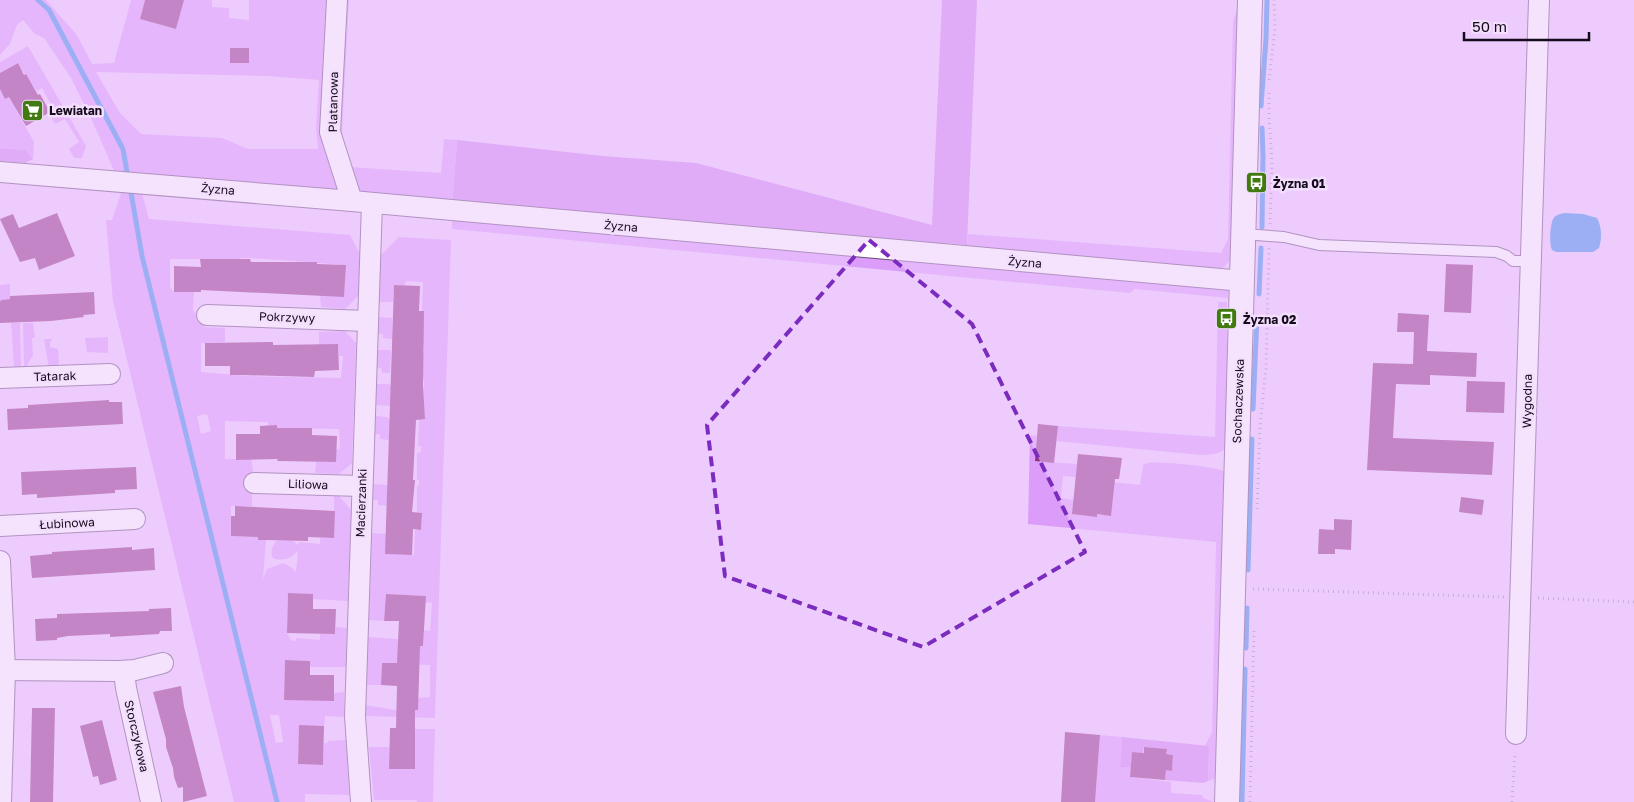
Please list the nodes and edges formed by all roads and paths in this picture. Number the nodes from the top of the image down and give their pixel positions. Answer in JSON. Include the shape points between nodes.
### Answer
{"nodes":[{"id":1,"x":337,"y":0,"type":"edge"},
{"id":2,"x":1250,"y":0,"type":"edge"},
{"id":3,"x":1274,"y":0,"type":"edge"},
{"id":4,"x":1539,"y":0,"type":"edge"},
{"id":5,"x":0,"y":172,"type":"edge"},
{"id":6,"x":352,"y":201,"type":"junction"},
{"id":7,"x":372,"y":203,"type":"junction"},
{"id":8,"x":1243,"y":234,"type":"junction"},
{"id":9,"x":1270,"y":236,"type":"junction"},
{"id":10,"x":1531,"y":261,"type":"junction"},
{"id":11,"x":1243,"y":281,"type":"junction"},
{"id":12,"x":207,"y":315,"type":"dead end"},
{"id":13,"x":367,"y":322,"type":"junction"},
{"id":14,"x":110,"y":374,"type":"dead end"},
{"id":15,"x":0,"y":378,"type":"edge"},
{"id":16,"x":254,"y":483,"type":"dead end"},
{"id":17,"x":362,"y":486,"type":"junction"},
{"id":18,"x":1257,"y":512,"type":"dead end"},
{"id":19,"x":135,"y":519,"type":"dead end"},
{"id":20,"x":0,"y":526,"type":"edge"},
{"id":21,"x":0,"y":561,"type":"edge"},
{"id":22,"x":1244,"y":589,"type":"junction"},
{"id":23,"x":1519,"y":597,"type":"junction"},
{"id":24,"x":1254,"y":598,"type":"dead end"},
{"id":25,"x":1634,"y":602,"type":"edge"},
{"id":26,"x":1,"y":622,"type":"edge"},
{"id":27,"x":1254,"y":625,"type":"dead end"},
{"id":28,"x":163,"y":663,"type":"dead end"},
{"id":29,"x":2,"y":670,"type":"edge"},
{"id":30,"x":124,"y":671,"type":"junction"},
{"id":31,"x":1516,"y":734,"type":"joint"},
{"id":32,"x":1,"y":802,"type":"edge"},
{"id":33,"x":151,"y":802,"type":"edge"},
{"id":34,"x":361,"y":802,"type":"edge"},
{"id":35,"x":1227,"y":802,"type":"edge"},
{"id":36,"x":1250,"y":802,"type":"edge"},
{"id":37,"x":1512,"y":802,"type":"edge"}],
"edges":[{"from":1,"to":6,"type":"street","name":"Platanowa","via":[[330,132]]},
{"from":2,"to":8,"type":"street","name":"Sochaczewska"},
{"from":3,"to":9,"type":"path","via":[[1269,116],[1272,162]]},
{"from":4,"to":10,"type":"street","name":"Wygodna"},
{"from":5,"to":6,"type":"street","name":"Żyzna"},
{"from":6,"to":7,"type":"street","name":"Żyzna"},
{"from":7,"to":11,"type":"street","name":"Żyzna"},
{"from":7,"to":13,"type":"street","name":"Macierzanki"},
{"from":8,"to":9,"type":"lane"},
{"from":8,"to":11,"type":"street","name":"Sochaczewska"},
{"from":9,"to":10,"type":"lane","via":[[1319,245],[1496,252],[1513,261]]},
{"from":9,"to":18,"type":"path"},
{"from":10,"to":23,"type":"street","name":"Wygodna"},
{"from":11,"to":22,"type":"street","name":"Sochaczewska"},
{"from":12,"to":13,"type":"street","name":"Pokrzywy"},
{"from":13,"to":17,"type":"street","name":"Macierzanki"},
{"from":14,"to":15,"type":"street","name":"Tatarak"},
{"from":16,"to":17,"type":"street","name":"Liliowa"},
{"from":17,"to":34,"type":"street","name":"Macierzanki","via":[[355,716]]},
{"from":19,"to":20,"type":"street","name":"Łubinowa"},
{"from":21,"to":26,"type":"street"},
{"from":22,"to":23,"type":"path"},
{"from":22,"to":24,"type":"path"},
{"from":22,"to":35,"type":"street","name":"Sochaczewska"},
{"from":23,"to":25,"type":"path"},
{"from":23,"to":31,"type":"street","name":"Wygodna"},
{"from":26,"to":29,"type":"street"},
{"from":27,"to":36,"type":"path"},
{"from":28,"to":30,"type":"street"},
{"from":29,"to":30,"type":"street"},
{"from":29,"to":32,"type":"street"},
{"from":30,"to":33,"type":"street","name":"Storczykowa"},
{"from":31,"to":37,"type":"path"}]}
